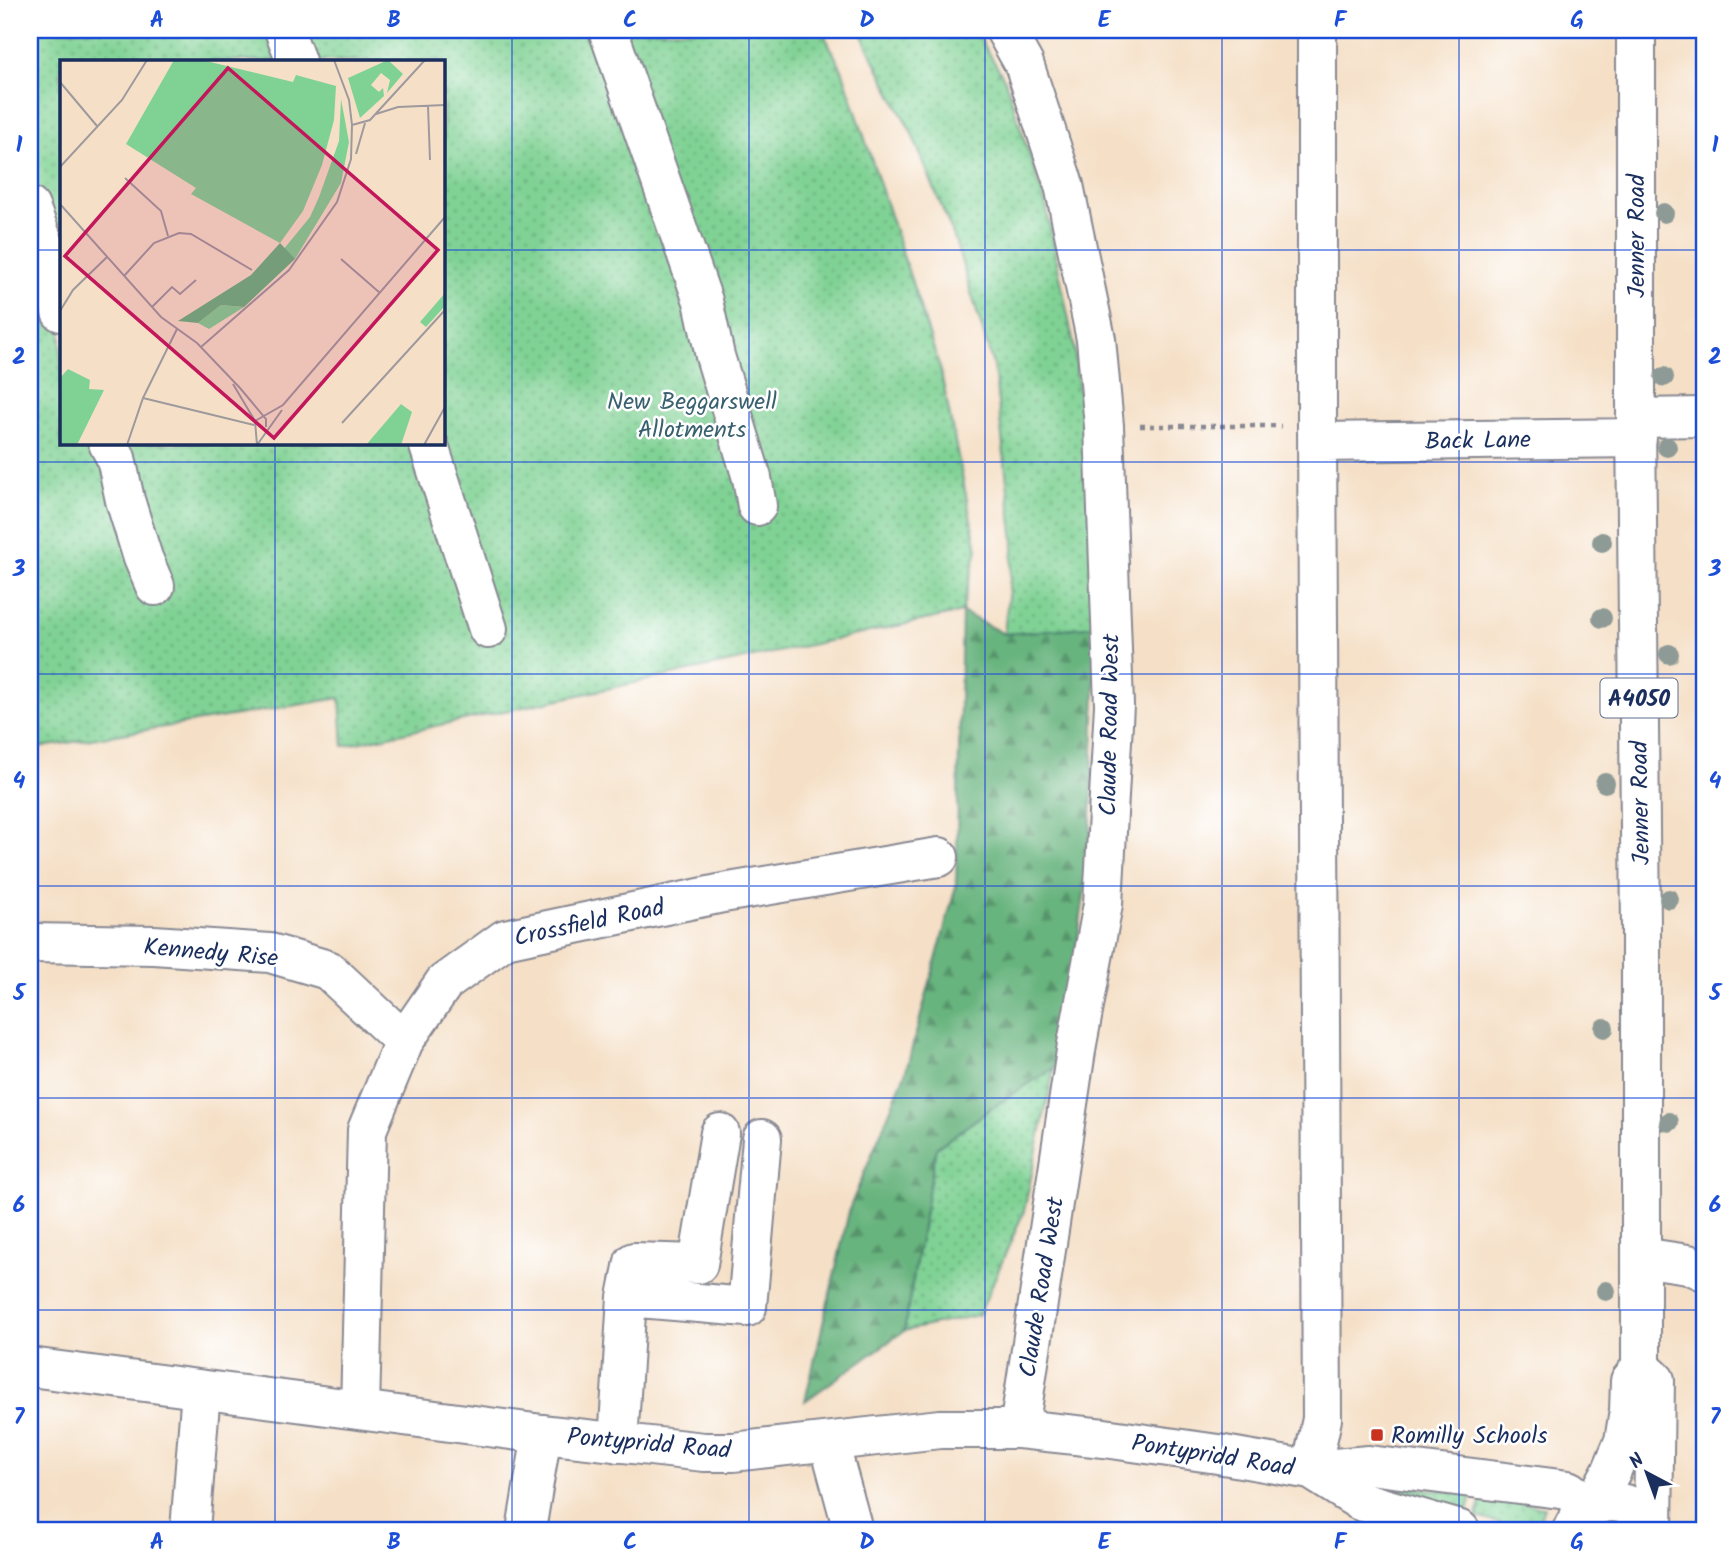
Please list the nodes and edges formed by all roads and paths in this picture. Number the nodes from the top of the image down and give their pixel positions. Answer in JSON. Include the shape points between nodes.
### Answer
{"nodes":[{"id":1,"x":284,"y":30,"type":"edge"},
{"id":2,"x":608,"y":30,"type":"edge"},
{"id":3,"x":1005,"y":30,"type":"edge"},
{"id":4,"x":1317,"y":30,"type":"edge"},
{"id":5,"x":1636,"y":30,"type":"edge"},
{"id":6,"x":296,"y":60,"type":"edge"},
{"id":7,"x":30,"y":207,"type":"edge"},
{"id":8,"x":60,"y":308,"type":"edge"},
{"id":9,"x":1704,"y":417,"type":"edge"},
{"id":10,"x":1104,"y":426,"type":"junction"},
{"id":11,"x":1637,"y":428,"type":"junction"},
{"id":12,"x":1317,"y":434,"type":"junction"},
{"id":13,"x":108,"y":444,"type":"edge"},
{"id":14,"x":428,"y":444,"type":"edge"},
{"id":15,"x":757,"y":506,"type":"dead end"},
{"id":16,"x":155,"y":586,"type":"dead end"},
{"id":17,"x":488,"y":629,"type":"dead end"},
{"id":18,"x":939,"y":857,"type":"dead end"},
{"id":19,"x":30,"y":943,"type":"edge"},
{"id":20,"x":404,"y":1041,"type":"junction"},
{"id":21,"x":720,"y":1132,"type":"dead end"},
{"id":22,"x":762,"y":1139,"type":"dead end"},
{"id":23,"x":1642,"y":1257,"type":"junction"},
{"id":24,"x":1704,"y":1271,"type":"edge"},
{"id":25,"x":627,"y":1297,"type":"junction"},
{"id":26,"x":30,"y":1367,"type":"edge"},
{"id":27,"x":1641,"y":1367,"type":"junction"},
{"id":28,"x":201,"y":1390,"type":"junction"},
{"id":29,"x":360,"y":1410,"type":"junction"},
{"id":30,"x":1020,"y":1429,"type":"junction"},
{"id":31,"x":542,"y":1434,"type":"junction"},
{"id":32,"x":829,"y":1442,"type":"junction"},
{"id":33,"x":618,"y":1443,"type":"junction"},
{"id":34,"x":1311,"y":1470,"type":"junction"},
{"id":35,"x":1582,"y":1518,"type":"edge"},
{"id":36,"x":1392,"y":1520,"type":"edge"},
{"id":37,"x":190,"y":1530,"type":"edge"},
{"id":38,"x":526,"y":1530,"type":"edge"},
{"id":39,"x":853,"y":1530,"type":"edge"},
{"id":40,"x":1460,"y":1530,"type":"edge"},
{"id":41,"x":1652,"y":1530,"type":"edge"}],
"edges":[{"from":1,"to":6,"type":"street"},
{"from":2,"to":15,"type":"street","via":[[703,301]]},
{"from":3,"to":10,"type":"street","name":"Claude Road West","via":[[1024,64],[1064,185],[1096,340]]},
{"from":4,"to":12,"type":"street"},
{"from":5,"to":11,"type":"street","name":"Jenner Road","number":"A4050"},
{"from":7,"to":8,"type":"street"},
{"from":9,"to":11,"type":"street","name":"Back Lane"},
{"from":10,"to":12,"type":"path"},
{"from":10,"to":30,"type":"street","name":"Claude Road West","via":[[1114,705],[1103,904],[1077,1044]]},
{"from":11,"to":12,"type":"street","name":"Back Lane"},
{"from":11,"to":23,"type":"street","name":"Jenner Road","number":"A4050"},
{"from":12,"to":34,"type":"street","via":[[1322,1419]]},
{"from":13,"to":16,"type":"street","via":[[116,457],[125,500]]},
{"from":14,"to":17,"type":"street"},
{"from":18,"to":20,"type":"street","name":"Crossfield Road","via":[[723,893],[505,939],[444,983]]},
{"from":19,"to":20,"type":"street","name":"Kennedy Rise","via":[[270,953],[328,970]]},
{"from":20,"to":29,"type":"street","name":"Crossfield Road","via":[[367,1130]]},
{"from":21,"to":25,"type":"street","via":[[698,1265],[634,1262]]},
{"from":22,"to":25,"type":"street","via":[[747,1307]]},
{"from":23,"to":24,"type":"street"},
{"from":23,"to":27,"type":"street","name":"Jenner Road","number":"A4050"},
{"from":25,"to":33,"type":"street"},
{"from":26,"to":28,"type":"street","name":"Pontypridd Road"},
{"from":27,"to":35,"type":"street","name":"Jenner Road","number":"A4050","via":[[1630,1381],[1624,1441]]},
{"from":27,"to":41,"type":"street","name":"Jenner Road","number":"A4050","via":[[1655,1380]]},
{"from":28,"to":29,"type":"street","name":"Pontypridd Road"},
{"from":28,"to":37,"type":"street"},
{"from":29,"to":31,"type":"street","name":"Pontypridd Road"},
{"from":30,"to":32,"type":"street","name":"Pontypridd Road","via":[[940,1429]]},
{"from":30,"to":34,"type":"street","name":"Pontypridd Road"},
{"from":31,"to":33,"type":"street","name":"Pontypridd Road"},
{"from":31,"to":38,"type":"street"},
{"from":32,"to":33,"type":"street","name":"Pontypridd Road","via":[[733,1452]]},
{"from":32,"to":39,"type":"street"},
{"from":34,"to":35,"type":"street","name":"Pontypridd Road","via":[[1369,1465],[1568,1490]]},
{"from":34,"to":36,"type":"street","name":"Pontypridd Road"},
{"from":35,"to":41,"type":"street","via":[[1604,1502],[1618,1502],[1642,1514]]},
{"from":36,"to":40,"type":"street","name":"Pontypridd Road"}]}
